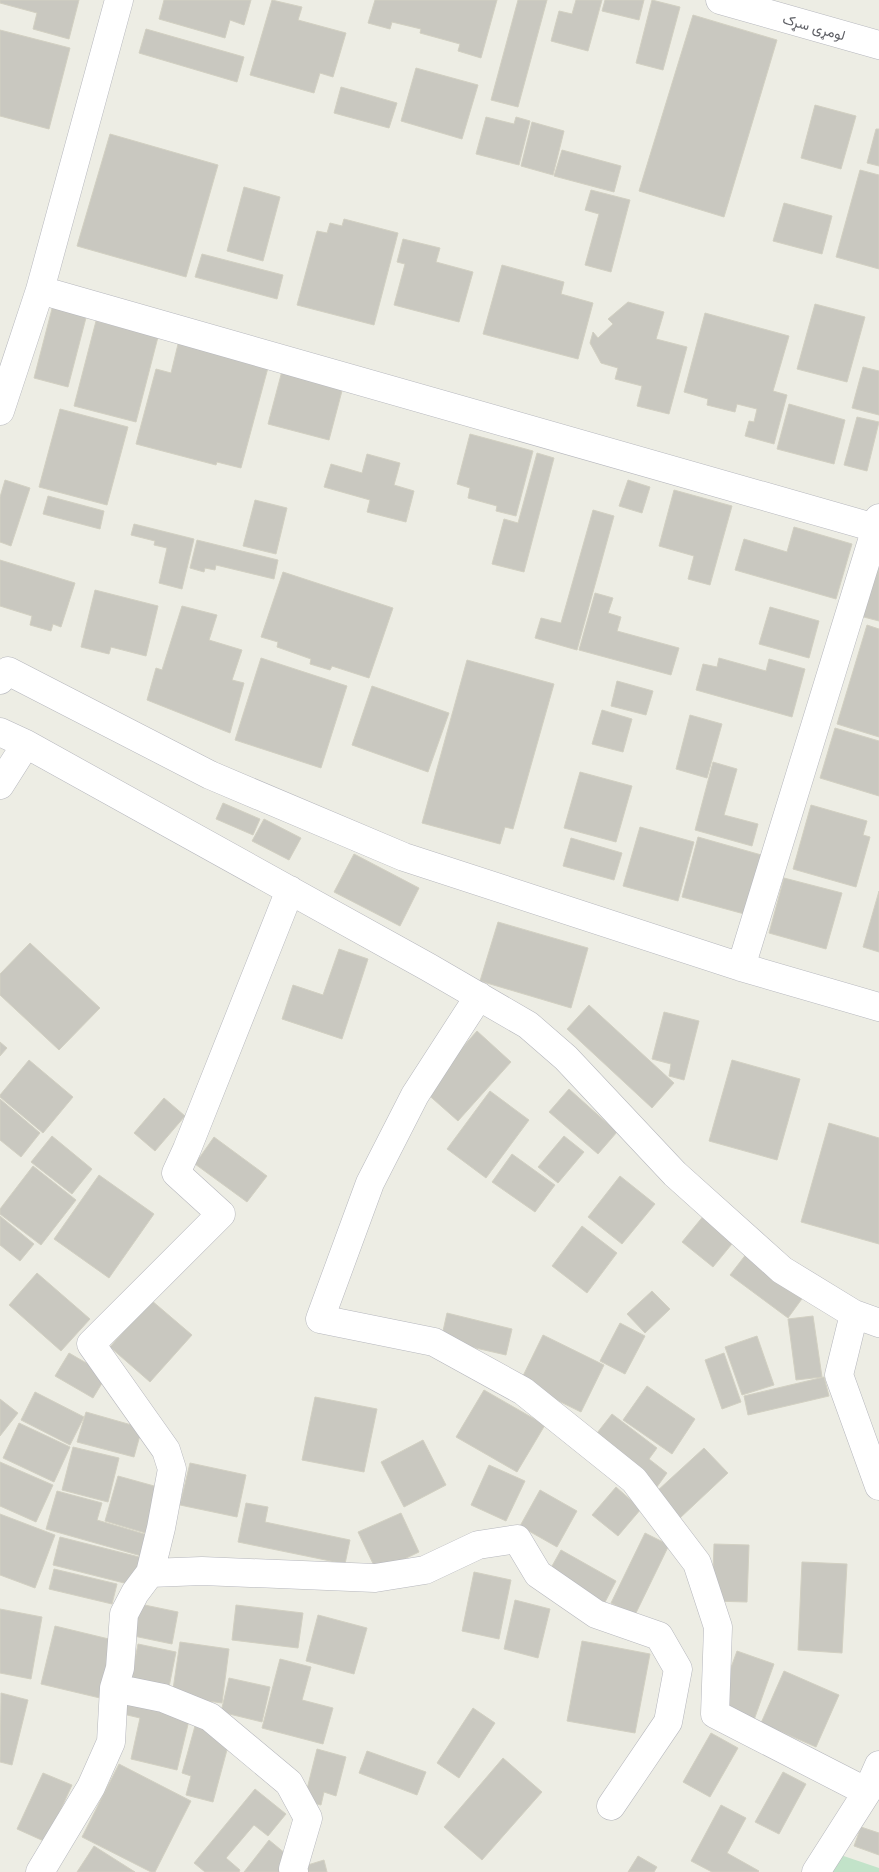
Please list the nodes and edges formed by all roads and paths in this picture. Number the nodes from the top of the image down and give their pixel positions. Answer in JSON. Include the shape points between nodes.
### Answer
{"nodes":[{"id":1,"x":119,"y":0,"type":"edge"},
{"id":2,"x":720,"y":0,"type":"edge"},
{"id":3,"x":879,"y":45,"type":"edge"},
{"id":4,"x":40,"y":290,"type":"junction"},
{"id":5,"x":0,"y":411,"type":"edge"},
{"id":6,"x":878,"y":525,"type":"edge"},
{"id":7,"x":0,"y":680,"type":"edge"},
{"id":8,"x":0,"y":732,"type":"edge"},
{"id":9,"x":26,"y":744,"type":"junction"},
{"id":10,"x":0,"y":785,"type":"edge"},
{"id":11,"x":290,"y":890,"type":"junction"},
{"id":12,"x":741,"y":966,"type":"junction"},
{"id":13,"x":479,"y":996,"type":"junction"},
{"id":14,"x":879,"y":1007,"type":"edge"},
{"id":15,"x":854,"y":1314,"type":"junction"},
{"id":16,"x":879,"y":1323,"type":"edge"},
{"id":17,"x":879,"y":1486,"type":"edge"},
{"id":18,"x":150,"y":1573,"type":"junction"},
{"id":19,"x":114,"y":1688,"type":"junction"},
{"id":20,"x":879,"y":1765,"type":"edge"},
{"id":21,"x":867,"y":1792,"type":"junction"},
{"id":22,"x":611,"y":1806,"type":"dead end"},
{"id":23,"x":40,"y":1872,"type":"edge"},
{"id":24,"x":294,"y":1872,"type":"edge"},
{"id":25,"x":816,"y":1872,"type":"edge"}],
"edges":[{"from":1,"to":4,"type":"street"},
{"from":2,"to":3,"type":"street","name":"لومړی سړک"},
{"from":4,"to":5,"type":"street"},
{"from":4,"to":6,"type":"street"},
{"from":6,"to":12,"type":"street"},
{"from":7,"to":12,"type":"street","via":[[8,671],[210,775],[404,857]]},
{"from":8,"to":9,"type":"street"},
{"from":9,"to":10,"type":"street"},
{"from":9,"to":11,"type":"street"},
{"from":11,"to":13,"type":"street"},
{"from":11,"to":18,"type":"street","via":[[176,1173],[221,1214],[91,1344],[166,1450],[172,1470]]},
{"from":12,"to":14,"type":"street"},
{"from":13,"to":15,"type":"street","via":[[528,1024],[566,1058],[675,1174],[782,1270]]},
{"from":13,"to":21,"type":"street","via":[[415,1095],[370,1183],[320,1319],[434,1342],[523,1391],[634,1480],[697,1563],[718,1627],[715,1714]]},
{"from":15,"to":16,"type":"street"},
{"from":15,"to":17,"type":"street","via":[[839,1375]]},
{"from":18,"to":19,"type":"street","via":[[124,1614],[120,1668]]},
{"from":18,"to":22,"type":"street","via":[[202,1571],[375,1578],[425,1570],[478,1545],[517,1539],[538,1574],[596,1614],[659,1636],[678,1670],[668,1722]]},
{"from":19,"to":23,"type":"street","via":[[111,1742],[91,1787]]},
{"from":19,"to":24,"type":"street","via":[[163,1698],[210,1717],[289,1783],[308,1818]]},
{"from":20,"to":21,"type":"street"},
{"from":21,"to":25,"type":"street"}]}
